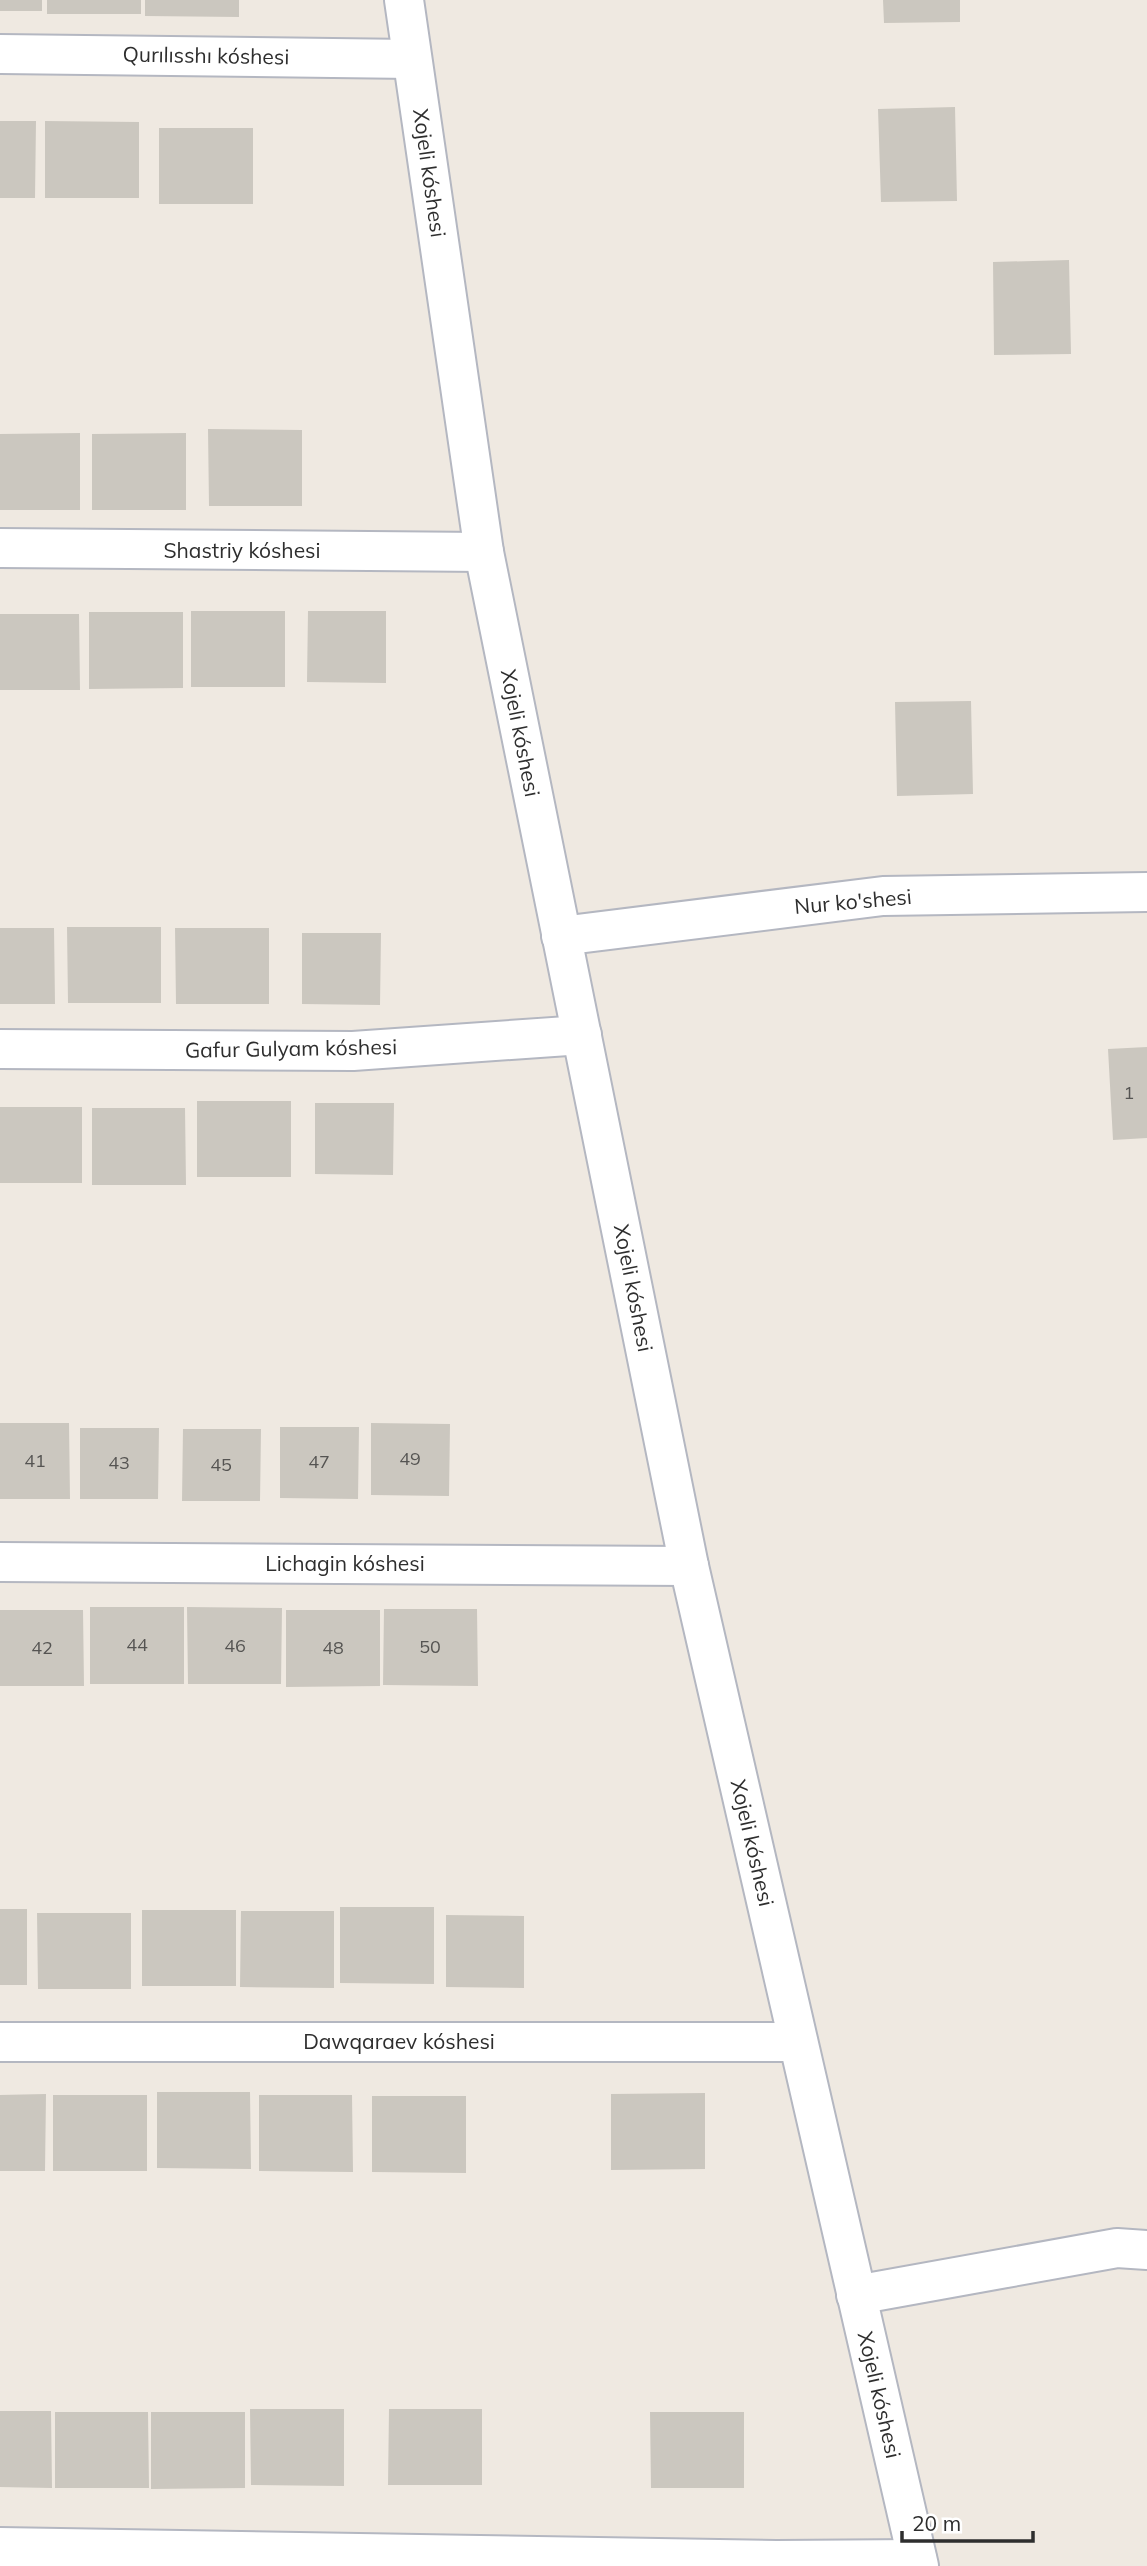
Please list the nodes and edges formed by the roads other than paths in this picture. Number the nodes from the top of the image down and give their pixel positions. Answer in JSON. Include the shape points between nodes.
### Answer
{"nodes":[{"id":1,"x":404,"y":0,"type":"edge"},
{"id":2,"x":0,"y":54,"type":"edge"},
{"id":3,"x":412,"y":59,"type":"junction"},
{"id":4,"x":0,"y":548,"type":"edge"},
{"id":5,"x":484,"y":552,"type":"junction"},
{"id":6,"x":1147,"y":892,"type":"edge"},
{"id":7,"x":561,"y":936,"type":"junction"},
{"id":8,"x":582,"y":1035,"type":"junction"},
{"id":9,"x":0,"y":1049,"type":"edge"},
{"id":10,"x":0,"y":1562,"type":"edge"},
{"id":11,"x":689,"y":1566,"type":"junction"},
{"id":12,"x":0,"y":2042,"type":"edge"},
{"id":13,"x":798,"y":2042,"type":"junction"},
{"id":14,"x":1147,"y":2250,"type":"edge"},
{"id":15,"x":856,"y":2295,"type":"junction"},
{"id":16,"x":0,"y":2547,"type":"edge"},
{"id":17,"x":918,"y":2562,"type":"edge"}],
"edges":[{"from":1,"to":3,"type":"street","name":"Xojeli kóshesi"},
{"from":2,"to":3,"type":"street","name":"Qurılısshı kóshesi"},
{"from":3,"to":5,"type":"street","name":"Xojeli kóshesi"},
{"from":4,"to":5,"type":"street","name":"Shastriy kóshesi"},
{"from":5,"to":7,"type":"street","name":"Xojeli kóshesi"},
{"from":6,"to":7,"type":"street","name":"Nur ko'shesi","via":[[883,896]]},
{"from":7,"to":8,"type":"street","name":"Xojeli kóshesi"},
{"from":8,"to":9,"type":"street","name":"Gafur Gulyam kóshesi","via":[[353,1051]]},
{"from":8,"to":11,"type":"street","name":"Xojeli kóshesi"},
{"from":10,"to":11,"type":"street","name":"Lichagin kóshesi"},
{"from":11,"to":13,"type":"street","name":"Xojeli kóshesi"},
{"from":12,"to":13,"type":"street","name":"Dawqaraev kóshesi"},
{"from":13,"to":15,"type":"street","name":"Xojeli kóshesi"},
{"from":14,"to":15,"type":"street","via":[[1117,2248]]},
{"from":15,"to":17,"type":"street","name":"Xojeli kóshesi"},
{"from":16,"to":17,"type":"street"}]}
